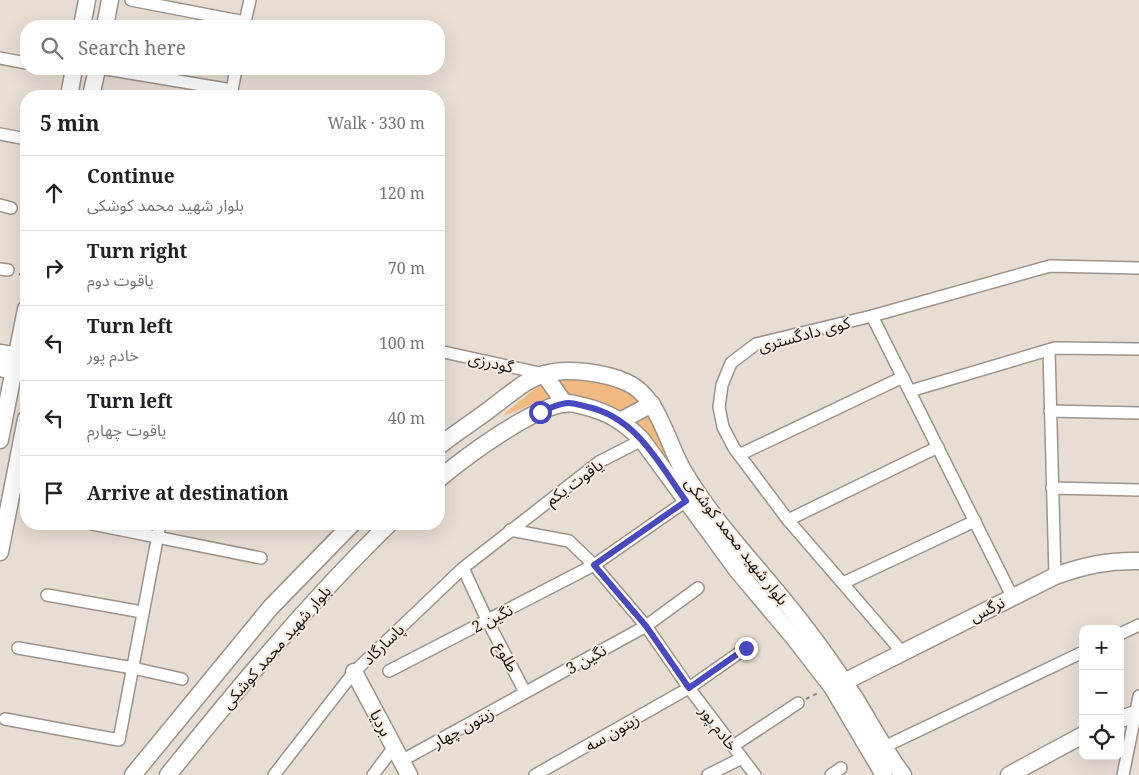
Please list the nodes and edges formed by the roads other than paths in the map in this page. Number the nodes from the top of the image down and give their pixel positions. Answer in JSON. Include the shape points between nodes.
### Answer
{"nodes":[{"id":1,"x":87,"y":0,"type":"edge"},
{"id":2,"x":110,"y":0,"type":"edge"},
{"id":3,"x":131,"y":0,"type":"edge"},
{"id":4,"x":250,"y":0,"type":"edge"},
{"id":5,"x":83,"y":20,"type":"edge"},
{"id":6,"x":106,"y":20,"type":"edge"},
{"id":7,"x":226,"y":20,"type":"edge"},
{"id":8,"x":246,"y":20,"type":"edge"},
{"id":9,"x":0,"y":58,"type":"edge"},
{"id":10,"x":20,"y":62,"type":"edge"},
{"id":11,"x":73,"y":75,"type":"edge"},
{"id":12,"x":95,"y":75,"type":"edge"},
{"id":13,"x":138,"y":75,"type":"edge"},
{"id":14,"x":235,"y":75,"type":"edge"},
{"id":15,"x":69,"y":90,"type":"edge"},
{"id":16,"x":92,"y":90,"type":"edge"},
{"id":17,"x":216,"y":90,"type":"edge"},
{"id":18,"x":232,"y":90,"type":"edge"},
{"id":19,"x":0,"y":134,"type":"edge"},
{"id":20,"x":20,"y":138,"type":"edge"},
{"id":21,"x":1139,"y":268,"type":"edge"},
{"id":22,"x":872,"y":316,"type":"junction"},
{"id":23,"x":20,"y":346,"type":"edge"},
{"id":24,"x":1139,"y":349,"type":"edge"},
{"id":25,"x":1048,"y":350,"type":"junction"},
{"id":26,"x":445,"y":352,"type":"edge"},
{"id":27,"x":0,"y":353,"type":"edge"},
{"id":28,"x":17,"y":365,"type":"edge"},
{"id":29,"x":544,"y":374,"type":"junction"},
{"id":30,"x":902,"y":377,"type":"junction"},
{"id":31,"x":910,"y":391,"type":"junction"},
{"id":32,"x":564,"y":404,"type":"junction"},
{"id":33,"x":652,"y":404,"type":"junction"},
{"id":34,"x":1050,"y":411,"type":"junction"},
{"id":35,"x":1139,"y":413,"type":"edge"},
{"id":36,"x":620,"y":421,"type":"junction"},
{"id":37,"x":0,"y":440,"type":"edge"},
{"id":38,"x":642,"y":440,"type":"junction"},
{"id":39,"x":445,"y":442,"type":"edge"},
{"id":40,"x":938,"y":447,"type":"junction"},
{"id":41,"x":20,"y":452,"type":"edge"},
{"id":42,"x":739,"y":455,"type":"junction"},
{"id":43,"x":445,"y":475,"type":"edge"},
{"id":44,"x":1052,"y":488,"type":"junction"},
{"id":45,"x":1139,"y":490,"type":"edge"},
{"id":46,"x":686,"y":501,"type":"junction"},
{"id":47,"x":788,"y":520,"type":"junction"},
{"id":48,"x":975,"y":521,"type":"junction"},
{"id":49,"x":122,"y":530,"type":"edge"},
{"id":50,"x":159,"y":530,"type":"edge"},
{"id":51,"x":346,"y":530,"type":"edge"},
{"id":52,"x":383,"y":530,"type":"edge"},
{"id":53,"x":510,"y":530,"type":"junction"},
{"id":54,"x":158,"y":537,"type":"junction"},
{"id":55,"x":0,"y":552,"type":"edge"},
{"id":56,"x":261,"y":558,"type":"dead end"},
{"id":57,"x":1139,"y":561,"type":"edge"},
{"id":58,"x":594,"y":565,"type":"junction"},
{"id":59,"x":462,"y":568,"type":"junction"},
{"id":60,"x":1054,"y":576,"type":"junction"},
{"id":61,"x":843,"y":583,"type":"junction"},
{"id":62,"x":698,"y":588,"type":"dead end"},
{"id":63,"x":47,"y":595,"type":"dead end"},
{"id":64,"x":1012,"y":596,"type":"junction"},
{"id":65,"x":142,"y":612,"type":"junction"},
{"id":66,"x":487,"y":620,"type":"junction"},
{"id":67,"x":1139,"y":624,"type":"edge"},
{"id":68,"x":646,"y":626,"type":"junction"},
{"id":69,"x":1124,"y":632,"type":"edge"},
{"id":70,"x":18,"y":648,"type":"dead end"},
{"id":71,"x":746,"y":648,"type":"dead end"},
{"id":72,"x":902,"y":652,"type":"junction"},
{"id":73,"x":1079,"y":654,"type":"edge"},
{"id":74,"x":133,"y":668,"type":"junction"},
{"id":75,"x":389,"y":671,"type":"dead end"},
{"id":76,"x":354,"y":672,"type":"junction"},
{"id":77,"x":182,"y":679,"type":"dead end"},
{"id":78,"x":838,"y":684,"type":"junction"},
{"id":79,"x":689,"y":688,"type":"junction"},
{"id":80,"x":525,"y":692,"type":"junction"},
{"id":81,"x":1139,"y":696,"type":"edge"},
{"id":82,"x":798,"y":703,"type":"road end"},
{"id":83,"x":1138,"y":713,"type":"edge"},
{"id":84,"x":1124,"y":718,"type":"edge"},
{"id":85,"x":5,"y":719,"type":"dead end"},
{"id":86,"x":1079,"y":737,"type":"edge"},
{"id":87,"x":733,"y":746,"type":"junction"},
{"id":88,"x":884,"y":747,"type":"junction"},
{"id":89,"x":742,"y":758,"type":"junction"},
{"id":90,"x":401,"y":761,"type":"edge"},
{"id":91,"x":841,"y":768,"type":"dead end"},
{"id":92,"x":133,"y":775,"type":"edge"},
{"id":93,"x":168,"y":775,"type":"edge"},
{"id":94,"x":274,"y":775,"type":"edge"},
{"id":95,"x":373,"y":775,"type":"edge"},
{"id":96,"x":535,"y":775,"type":"edge"},
{"id":97,"x":708,"y":775,"type":"edge"},
{"id":98,"x":755,"y":775,"type":"edge"},
{"id":99,"x":831,"y":775,"type":"edge"},
{"id":100,"x":884,"y":775,"type":"edge"},
{"id":101,"x":903,"y":775,"type":"edge"},
{"id":102,"x":1009,"y":775,"type":"edge"},
{"id":103,"x":1123,"y":775,"type":"edge"}],
"edges":[{"from":1,"to":5,"type":"main road"},
{"from":2,"to":6,"type":"main road"},
{"from":3,"to":7,"type":"street"},
{"from":4,"to":8,"type":"street"},
{"from":9,"to":10,"type":"street"},
{"from":11,"to":15,"type":"main road"},
{"from":12,"to":16,"type":"main road"},
{"from":13,"to":17,"type":"street"},
{"from":14,"to":18,"type":"street"},
{"from":19,"to":20,"type":"street"},
{"from":21,"to":22,"type":"street","name":"کوی دادگستری","via":[[1050,266]]},
{"from":22,"to":30,"type":"street"},
{"from":22,"to":42,"type":"street","name":"کوی دادگستری","via":[[756,344],[731,363],[722,385],[719,407],[723,427]]},
{"from":23,"to":28,"type":"main road"},
{"from":24,"to":25,"type":"street"},
{"from":25,"to":31,"type":"street"},
{"from":25,"to":34,"type":"street"},
{"from":26,"to":29,"type":"street","name":"گودرزی"},
{"from":27,"to":28,"type":"main road"},
{"from":28,"to":37,"type":"main road"},
{"from":29,"to":32,"type":"main road"},
{"from":29,"to":33,"type":"main road","name":"بلوار شهید محمد کوشکی","via":[[594,373],[627,382]]},
{"from":29,"to":39,"type":"main road","name":"بلوار شهید محمد کوشکی","via":[[521,386]]},
{"from":30,"to":31,"type":"street"},
{"from":30,"to":42,"type":"street"},
{"from":31,"to":40,"type":"street"},
{"from":32,"to":36,"type":"main road","name":"بلوار شهید محمد کوشکی","via":[[592,408]]},
{"from":32,"to":43,"type":"main road","name":"بلوار شهید محمد کوشکی","via":[[540,412],[507,430]]},
{"from":33,"to":36,"type":"main road"},
{"from":33,"to":78,"type":"main road","name":"بلوار شهید محمد کوشکی","via":[[684,472],[704,503],[803,625]]},
{"from":34,"to":35,"type":"street"},
{"from":34,"to":44,"type":"street"},
{"from":36,"to":38,"type":"main road","name":"بلوار شهید محمد کوشکی"},
{"from":38,"to":46,"type":"main road","name":"بلوار شهید محمد کوشکی"},
{"from":38,"to":53,"type":"street","name":"یاقوت یکم","via":[[599,462]]},
{"from":40,"to":47,"type":"street"},
{"from":40,"to":48,"type":"street"},
{"from":41,"to":55,"type":"main road"},
{"from":42,"to":47,"type":"street","name":"کوی دادگستری"},
{"from":44,"to":45,"type":"street"},
{"from":44,"to":60,"type":"street"},
{"from":46,"to":58,"type":"street","name":"نگین 2"},
{"from":46,"to":78,"type":"main road","name":"بلوار شهید محمد کوشکی","via":[[736,570]]},
{"from":47,"to":61,"type":"street","name":"کوی دادگستری"},
{"from":48,"to":61,"type":"street"},
{"from":48,"to":64,"type":"street"},
{"from":49,"to":54,"type":"street"},
{"from":50,"to":54,"type":"street"},
{"from":51,"to":92,"type":"main road","name":"بلوار شهید محمد کوشکی","via":[[271,607]]},
{"from":52,"to":93,"type":"main road","name":"بلوار شهید محمد کوشکی","via":[[291,627]]},
{"from":53,"to":58,"type":"street","name":"خادم پور","via":[[569,541]]},
{"from":53,"to":59,"type":"street","name":"پاسارگاد"},
{"from":54,"to":56,"type":"street"},
{"from":54,"to":65,"type":"street"},
{"from":57,"to":60,"type":"main road","name":"نرگس","via":[[1085,566]]},
{"from":58,"to":66,"type":"street","name":"نگین 2"},
{"from":58,"to":68,"type":"street","name":"خادم پور"},
{"from":59,"to":66,"type":"street","name":"طلوع"},
{"from":59,"to":76,"type":"street","name":"پاسارگاد"},
{"from":60,"to":64,"type":"main road","name":"نرگس"},
{"from":61,"to":72,"type":"street","name":"کوی دادگستری"},
{"from":62,"to":68,"type":"street","name":"نگین 3"},
{"from":63,"to":65,"type":"street"},
{"from":64,"to":72,"type":"main road","name":"نرگس"},
{"from":65,"to":74,"type":"street"},
{"from":66,"to":75,"type":"street","name":"نگین 2"},
{"from":66,"to":80,"type":"street","name":"طلوع"},
{"from":67,"to":69,"type":"street"},
{"from":68,"to":79,"type":"street","name":"خادم پور"},
{"from":68,"to":80,"type":"street","name":"نگین 3"},
{"from":70,"to":74,"type":"street"},
{"from":71,"to":79,"type":"street","name":"زیتون سه"},
{"from":72,"to":78,"type":"main road","name":"نرگس"},
{"from":73,"to":88,"type":"street"},
{"from":74,"to":77,"type":"street"},
{"from":74,"to":85,"type":"street","via":[[119,740]]},
{"from":76,"to":90,"type":"main road","name":"بردیا"},
{"from":76,"to":94,"type":"street","name":"پاسارگاد"},
{"from":78,"to":88,"type":"main road","name":"بلوار شهید محمد کوشکی"},
{"from":78,"to":100,"type":"main road","name":"بلوار شهید محمد کوشکی"},
{"from":79,"to":87,"type":"street","name":"خادم پور"},
{"from":79,"to":96,"type":"street","name":"زیتون سه"},
{"from":80,"to":90,"type":"street","name":"زیتون چهار"},
{"from":81,"to":83,"type":"street"},
{"from":82,"to":87,"type":"street"},
{"from":83,"to":84,"type":"main road"},
{"from":83,"to":103,"type":"street"},
{"from":86,"to":102,"type":"main road"},
{"from":87,"to":89,"type":"street","name":"خادم پور"},
{"from":88,"to":101,"type":"main road","name":"بلوار شهید محمد کوشکی"},
{"from":89,"to":97,"type":"street"},
{"from":89,"to":98,"type":"street","name":"خادم پور"},
{"from":90,"to":95,"type":"street"},
{"from":91,"to":99,"type":"street"}]}
